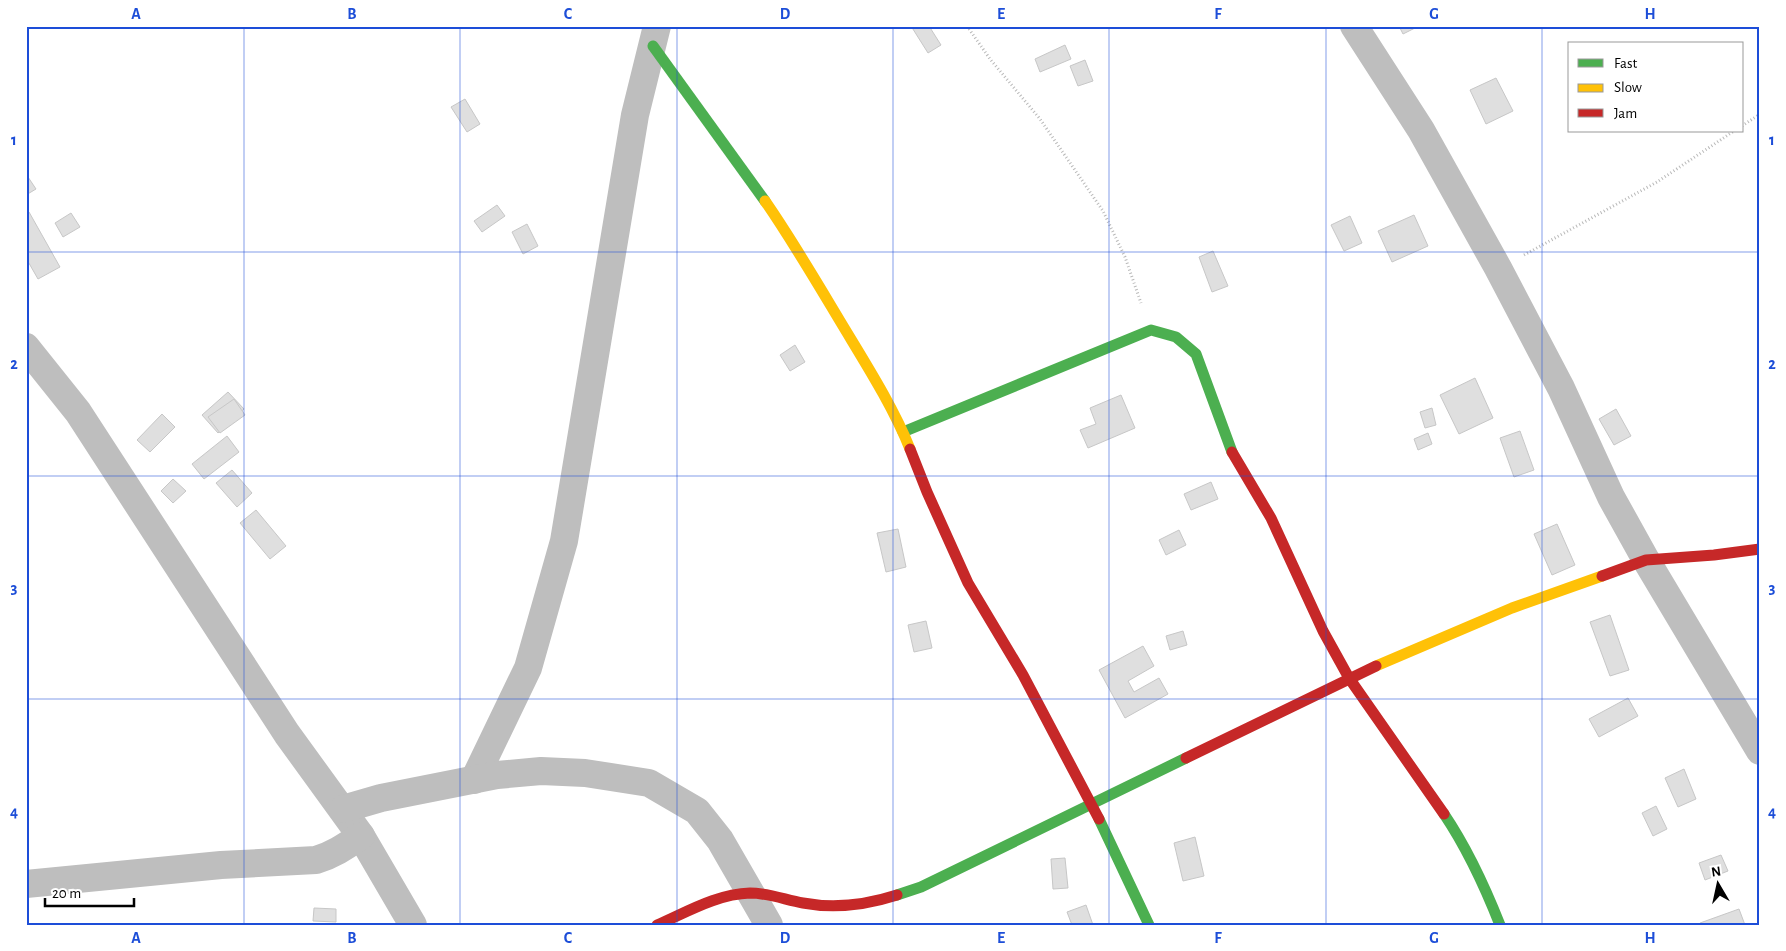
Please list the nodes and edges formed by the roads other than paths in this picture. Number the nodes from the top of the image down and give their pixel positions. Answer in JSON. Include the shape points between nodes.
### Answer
{"nodes":[{"id":1,"x":1354,"y":26,"type":"edge"},
{"id":2,"x":655,"y":36,"type":"edge"},
{"id":3,"x":26,"y":347,"type":"edge"},
{"id":4,"x":903,"y":432,"type":"junction"},
{"id":5,"x":1760,"y":549,"type":"edge"},
{"id":6,"x":1646,"y":560,"type":"junction"},
{"id":7,"x":1349,"y":678,"type":"junction"},
{"id":8,"x":1760,"y":751,"type":"edge"},
{"id":9,"x":474,"y":780,"type":"junction"},
{"id":10,"x":1092,"y":804,"type":"junction"},
{"id":11,"x":343,"y":809,"type":"junction"},
{"id":12,"x":361,"y":836,"type":"junction"},
{"id":13,"x":26,"y":884,"type":"edge"},
{"id":14,"x":751,"y":893,"type":"junction"},
{"id":15,"x":413,"y":925,"type":"edge"},
{"id":16,"x":657,"y":925,"type":"edge"},
{"id":17,"x":769,"y":925,"type":"edge"},
{"id":18,"x":1149,"y":925,"type":"edge"},
{"id":19,"x":1500,"y":925,"type":"edge"}],
"edges":[{"from":1,"to":6,"type":"street","via":[[1421,130],[1498,268]]},
{"from":2,"to":4,"type":"street","via":[[782,225]]},
{"from":2,"to":9,"type":"street","via":[[636,115],[564,541],[528,668]]},
{"from":3,"to":11,"type":"street","via":[[78,412],[287,734]]},
{"from":4,"to":7,"type":"street","via":[[1151,330],[1176,337],[1196,354],[1234,457],[1271,518],[1323,631]]},
{"from":4,"to":10,"type":"street","via":[[968,583],[1023,674]]},
{"from":5,"to":6,"type":"street"},
{"from":6,"to":7,"type":"street","via":[[1512,608]]},
{"from":6,"to":8,"type":"street"},
{"from":7,"to":10,"type":"street"},
{"from":7,"to":19,"type":"street","via":[[1455,830]]},
{"from":9,"to":11,"type":"street","via":[[381,798]]},
{"from":9,"to":14,"type":"street","via":[[541,771],[585,773],[649,783],[697,811],[720,840]]},
{"from":10,"to":14,"type":"street","via":[[921,887],[878,901],[840,907]]},
{"from":10,"to":18,"type":"street"},
{"from":11,"to":12,"type":"street"},
{"from":12,"to":13,"type":"street","via":[[328,857],[316,860]]},
{"from":12,"to":15,"type":"street"},
{"from":14,"to":16,"type":"street","via":[[721,897]]},
{"from":14,"to":17,"type":"street"}]}
